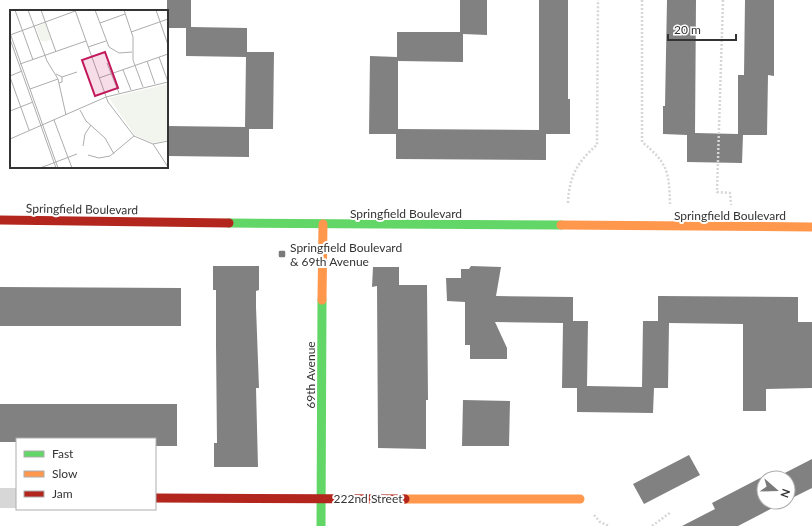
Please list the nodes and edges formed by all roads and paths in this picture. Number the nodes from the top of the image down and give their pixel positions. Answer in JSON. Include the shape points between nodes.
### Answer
{"nodes":[{"id":1,"x":598,"y":0,"type":"edge"},
{"id":2,"x":642,"y":0,"type":"edge"},
{"id":3,"x":723,"y":0,"type":"edge"},
{"id":4,"x":0,"y":220,"type":"edge"},
{"id":5,"x":322,"y":224,"type":"junction"},
{"id":6,"x":567,"y":226,"type":"junction"},
{"id":7,"x":671,"y":226,"type":"junction"},
{"id":8,"x":734,"y":227,"type":"junction"},
{"id":9,"x":812,"y":227,"type":"edge"},
{"id":10,"x":0,"y":498,"type":"edge"},
{"id":11,"x":16,"y":498,"type":"edge"},
{"id":12,"x":156,"y":498,"type":"edge"},
{"id":13,"x":321,"y":498,"type":"junction"},
{"id":14,"x":580,"y":499,"type":"dead end"},
{"id":15,"x":671,"y":512,"type":"dead end"},
{"id":16,"x":321,"y":526,"type":"edge"},
{"id":17,"x":652,"y":526,"type":"edge"}],
"edges":[{"from":1,"to":6,"type":"path","via":[[597,145],[584,156],[573,176],[569,187]]},
{"from":2,"to":7,"type":"path","via":[[642,142],[656,153],[665,165],[670,183]]},
{"from":3,"to":8,"type":"path","via":[[717,192],[730,193]]},
{"from":4,"to":5,"type":"main road","name":"Springfield Boulevard"},
{"from":5,"to":6,"type":"main road","name":"Springfield Boulevard"},
{"from":5,"to":13,"type":"main road","name":"69th Avenue"},
{"from":6,"to":7,"type":"main road","name":"Springfield Boulevard"},
{"from":7,"to":8,"type":"main road","name":"Springfield Boulevard"},
{"from":8,"to":9,"type":"main road","name":"Springfield Boulevard"},
{"from":10,"to":11,"type":"street"},
{"from":12,"to":13,"type":"main road","name":"222nd Street"},
{"from":13,"to":14,"type":"main road","name":"222nd Street"},
{"from":13,"to":16,"type":"main road","name":"69th Avenue"},
{"from":15,"to":17,"type":"path"}]}
